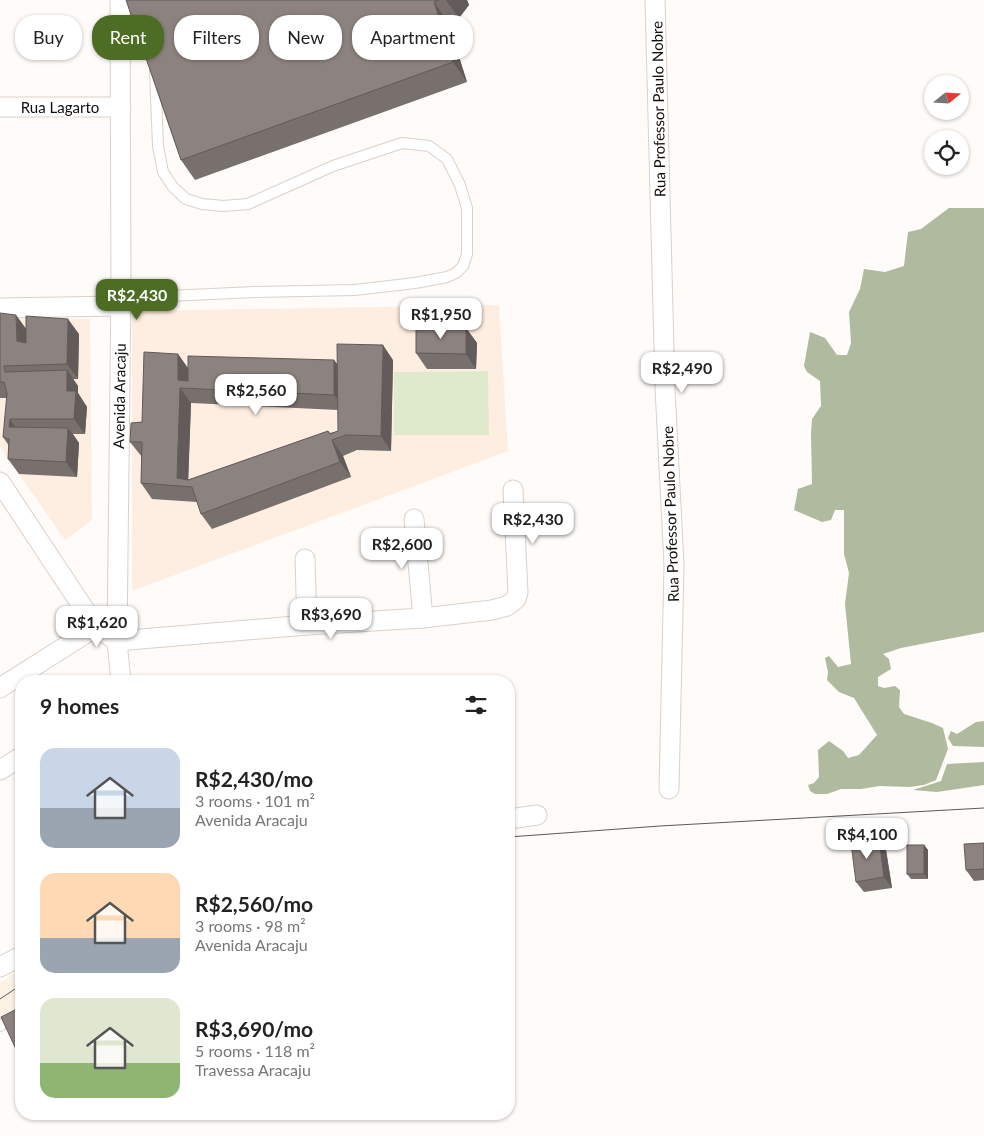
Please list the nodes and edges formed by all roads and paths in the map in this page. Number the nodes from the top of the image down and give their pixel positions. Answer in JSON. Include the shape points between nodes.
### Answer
{"nodes":[{"id":1,"x":120,"y":0,"type":"edge"},
{"id":2,"x":655,"y":0,"type":"edge"},
{"id":3,"x":155,"y":65,"type":"edge"},
{"id":4,"x":121,"y":107,"type":"junction"},
{"id":5,"x":0,"y":108,"type":"edge"},
{"id":6,"x":120,"y":298,"type":"junction"},
{"id":7,"x":0,"y":308,"type":"edge"},
{"id":8,"x":0,"y":482,"type":"edge"},
{"id":9,"x":513,"y":490,"type":"dead end"},
{"id":10,"x":414,"y":519,"type":"dead end"},
{"id":11,"x":305,"y":559,"type":"dead end"},
{"id":12,"x":423,"y":618,"type":"junction"},
{"id":13,"x":307,"y":625,"type":"junction"},
{"id":14,"x":96,"y":627,"type":"junction"},
{"id":15,"x":117,"y":641,"type":"junction"},
{"id":16,"x":20,"y":675,"type":"edge"},
{"id":17,"x":120,"y":675,"type":"edge"},
{"id":18,"x":15,"y":678,"type":"edge"},
{"id":19,"x":0,"y":688,"type":"edge"},
{"id":20,"x":15,"y":761,"type":"edge"},
{"id":21,"x":0,"y":770,"type":"edge"},
{"id":22,"x":669,"y":788,"type":"dead end"},
{"id":23,"x":537,"y":815,"type":"dead end"},
{"id":24,"x":515,"y":818,"type":"edge"},
{"id":25,"x":15,"y":959,"type":"edge"},
{"id":26,"x":0,"y":967,"type":"edge"},
{"id":27,"x":15,"y":1016,"type":"edge"},
{"id":28,"x":0,"y":1026,"type":"edge"}],
"edges":[{"from":1,"to":4,"type":"street","name":"Avenida Aracaju"},
{"from":2,"to":22,"type":"street","name":"Rua Professor Paulo Nobre","via":[[665,388],[674,565]]},
{"from":3,"to":6,"type":"lane","via":[[158,146],[163,172],[186,199],[223,206],[248,204],[334,166],[402,143],[429,146],[447,159],[460,185],[467,208],[467,254],[463,266],[456,273],[415,283],[356,290]]},
{"from":4,"to":5,"type":"street","name":"Rua Lagarto"},
{"from":4,"to":6,"type":"street","name":"Avenida Aracaju"},
{"from":6,"to":7,"type":"street"},
{"from":6,"to":15,"type":"street","name":"Avenida Aracaju"},
{"from":8,"to":14,"type":"street"},
{"from":9,"to":12,"type":"street","via":[[516,599],[507,606],[492,610]]},
{"from":10,"to":12,"type":"street"},
{"from":11,"to":13,"type":"street"},
{"from":12,"to":13,"type":"street"},
{"from":13,"to":15,"type":"street"},
{"from":14,"to":15,"type":"street"},
{"from":14,"to":16,"type":"street"},
{"from":15,"to":17,"type":"street","name":"Avenida Aracaju"},
{"from":18,"to":19,"type":"street"},
{"from":20,"to":21,"type":"street"},
{"from":23,"to":24,"type":"street"},
{"from":25,"to":26,"type":"street"},
{"from":27,"to":28,"type":"lane"}]}
